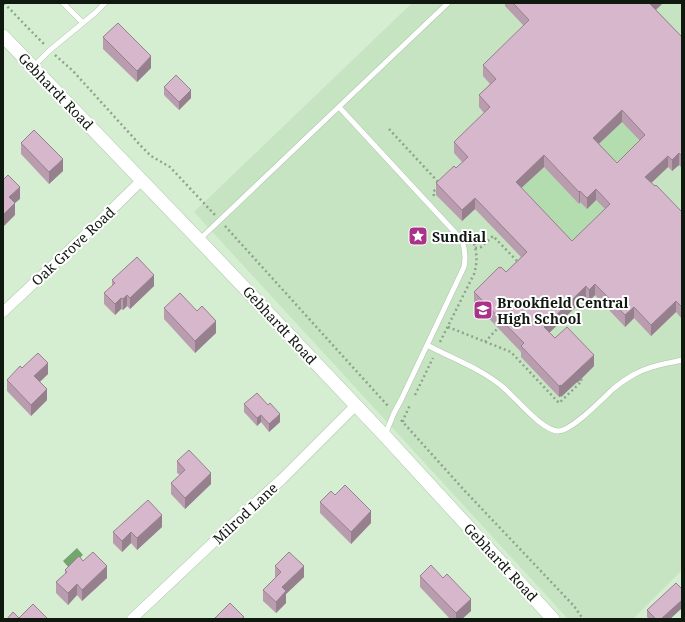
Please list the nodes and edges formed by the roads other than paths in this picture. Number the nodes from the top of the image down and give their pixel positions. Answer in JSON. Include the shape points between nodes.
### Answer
{"nodes":[{"id":1,"x":64,"y":3,"type":"edge"},
{"id":2,"x":105,"y":3,"type":"edge"},
{"id":3,"x":448,"y":3,"type":"edge"},
{"id":4,"x":83,"y":23,"type":"junction"},
{"id":5,"x":3,"y":36,"type":"edge"},
{"id":6,"x":33,"y":67,"type":"junction"},
{"id":7,"x":339,"y":107,"type":"junction"},
{"id":8,"x":142,"y":180,"type":"junction"},
{"id":9,"x":199,"y":240,"type":"junction"},
{"id":10,"x":3,"y":312,"type":"edge"},
{"id":11,"x":427,"y":345,"type":"junction"},
{"id":12,"x":682,"y":360,"type":"edge"},
{"id":13,"x":356,"y":405,"type":"junction"},
{"id":14,"x":385,"y":436,"type":"junction"},
{"id":15,"x":550,"y":618,"type":"edge"},
{"id":16,"x":132,"y":619,"type":"edge"}],
"edges":[{"from":1,"to":4,"type":"lane"},
{"from":2,"to":4,"type":"lane"},
{"from":3,"to":7,"type":"lane"},
{"from":4,"to":6,"type":"lane"},
{"from":5,"to":6,"type":"street","name":"Gebhardt Road"},
{"from":6,"to":8,"type":"street","name":"Gebhardt Road"},
{"from":7,"to":9,"type":"lane"},
{"from":7,"to":11,"type":"lane","via":[[462,240],[466,260],[464,267]]},
{"from":8,"to":9,"type":"street","name":"Gebhardt Road"},
{"from":8,"to":10,"type":"street","name":"Oak Grove Road"},
{"from":9,"to":13,"type":"street","name":"Gebhardt Road"},
{"from":11,"to":12,"type":"lane","via":[[503,387],[538,421],[558,431],[569,428],[614,388],[634,375],[654,366]]},
{"from":11,"to":14,"type":"lane"},
{"from":13,"to":14,"type":"street","name":"Gebhardt Road"},
{"from":13,"to":16,"type":"street","name":"Milrod Lane","via":[[281,480]]},
{"from":14,"to":15,"type":"street","name":"Gebhardt Road"}]}
